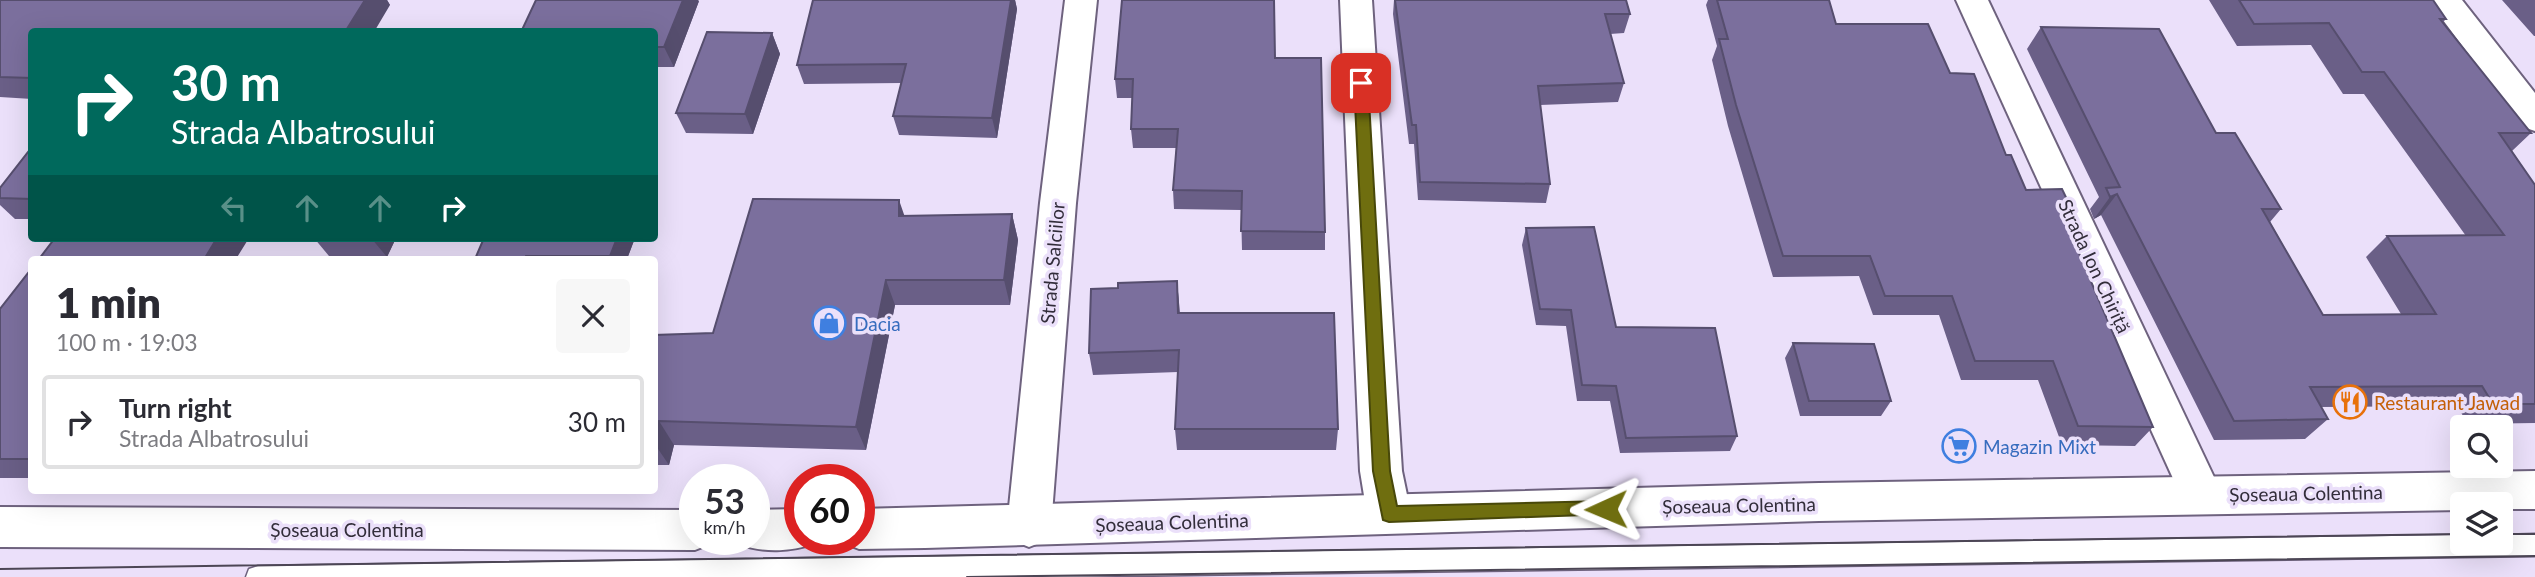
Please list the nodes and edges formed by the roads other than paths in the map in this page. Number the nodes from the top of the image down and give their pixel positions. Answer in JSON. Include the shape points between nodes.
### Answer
{"nodes":[{"id":1,"x":1081,"y":0,"type":"edge"},
{"id":2,"x":1356,"y":0,"type":"edge"},
{"id":3,"x":1972,"y":0,"type":"edge"},
{"id":4,"x":2444,"y":0,"type":"edge"},
{"id":5,"x":2535,"y":118,"type":"edge"},
{"id":6,"x":2535,"y":490,"type":"edge"},
{"id":7,"x":2201,"y":494,"type":"junction"},
{"id":8,"x":1389,"y":514,"type":"junction"},
{"id":9,"x":0,"y":527,"type":"edge"},
{"id":10,"x":1029,"y":527,"type":"junction"},
{"id":11,"x":875,"y":529,"type":"edge"},
{"id":12,"x":679,"y":530,"type":"edge"},
{"id":13,"x":2535,"y":545,"type":"edge"},
{"id":14,"x":258,"y":577,"type":"edge"}],
"edges":[{"from":1,"to":10,"type":"street","name":"Strada Salciilor"},
{"from":2,"to":8,"type":"street","via":[[1381,471]]},
{"from":3,"to":7,"type":"street","name":"Strada Ion Chiriță"},
{"from":4,"to":5,"type":"street"},
{"from":6,"to":7,"type":"street","name":"Șoseaua Colentina"},
{"from":7,"to":8,"type":"street","name":"Șoseaua Colentina"},
{"from":8,"to":10,"type":"street","name":"Șoseaua Colentina"},
{"from":9,"to":12,"type":"street","name":"Șoseaua Colentina"},
{"from":10,"to":11,"type":"street","name":"Șoseaua Colentina"},
{"from":13,"to":14,"type":"lane"}]}
